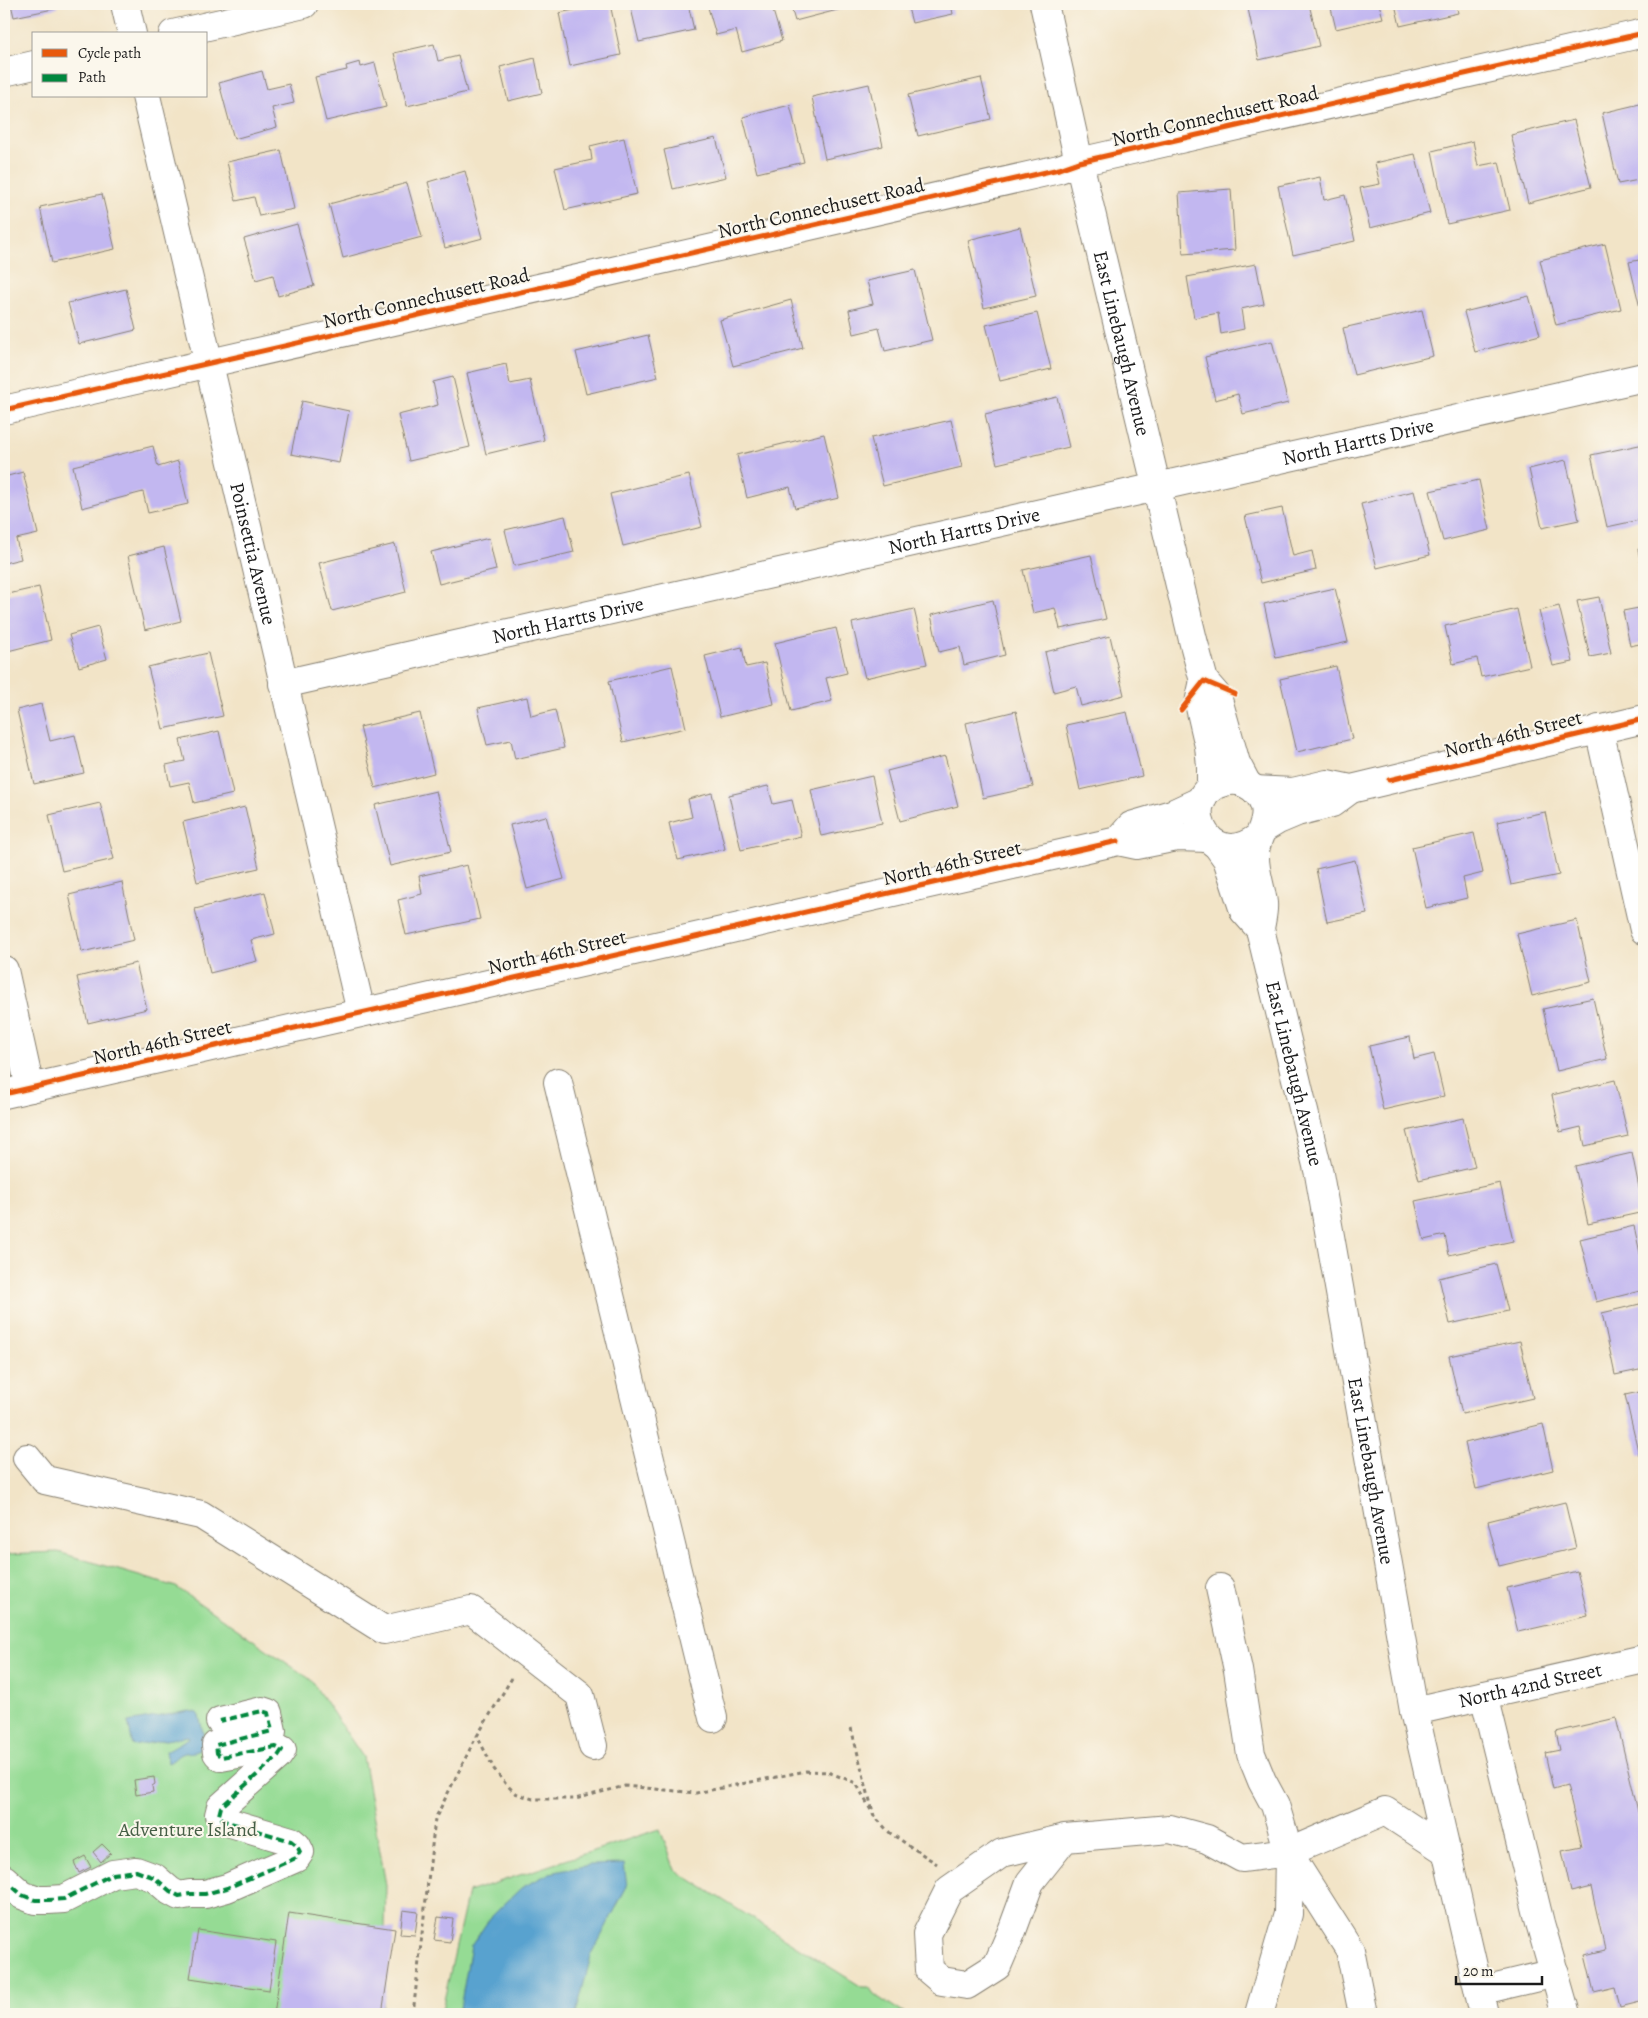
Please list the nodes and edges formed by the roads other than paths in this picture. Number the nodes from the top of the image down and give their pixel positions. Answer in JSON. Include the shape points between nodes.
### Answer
{"nodes":[{"id":1,"x":125,"y":4,"type":"edge"},
{"id":2,"x":304,"y":4,"type":"edge"},
{"id":3,"x":1044,"y":4,"type":"edge"},
{"id":4,"x":132,"y":32,"type":"edge"},
{"id":5,"x":181,"y":32,"type":"edge"},
{"id":6,"x":1644,"y":33,"type":"edge"},
{"id":7,"x":32,"y":65,"type":"edge"},
{"id":8,"x":4,"y":72,"type":"edge"},
{"id":9,"x":146,"y":98,"type":"edge"},
{"id":10,"x":1080,"y":162,"type":"junction"},
{"id":11,"x":208,"y":363,"type":"junction"},
{"id":12,"x":1644,"y":377,"type":"edge"},
{"id":13,"x":4,"y":410,"type":"edge"},
{"id":14,"x":1156,"y":487,"type":"junction"},
{"id":15,"x":1204,"y":681,"type":"junction"},
{"id":16,"x":283,"y":684,"type":"junction"},
{"id":17,"x":1644,"y":718,"type":"edge"},
{"id":18,"x":1599,"y":729,"type":"junction"},
{"id":19,"x":1251,"y":787,"type":"junction"},
{"id":20,"x":1351,"y":789,"type":"junction"},
{"id":21,"x":1206,"y":794,"type":"junction"},
{"id":22,"x":1260,"y":833,"type":"junction"},
{"id":23,"x":1118,"y":841,"type":"junction"},
{"id":24,"x":1212,"y":842,"type":"junction"},
{"id":25,"x":1260,"y":929,"type":"junction"},
{"id":26,"x":1644,"y":930,"type":"edge"},
{"id":27,"x":4,"y":970,"type":"edge"},
{"id":28,"x":360,"y":1012,"type":"junction"},
{"id":29,"x":558,"y":1082,"type":"dead end"},
{"id":30,"x":30,"y":1088,"type":"junction"},
{"id":31,"x":4,"y":1094,"type":"edge"},
{"id":32,"x":27,"y":1458,"type":"dead end"},
{"id":33,"x":1220,"y":1588,"type":"dead end"},
{"id":34,"x":1644,"y":1659,"type":"edge"},
{"id":35,"x":1484,"y":1696,"type":"junction"},
{"id":36,"x":1414,"y":1711,"type":"junction"},
{"id":37,"x":713,"y":1718,"type":"dead end"},
{"id":38,"x":220,"y":1721,"type":"dead end"},
{"id":39,"x":593,"y":1746,"type":"dead end"},
{"id":40,"x":1065,"y":1838,"type":"junction"},
{"id":41,"x":1446,"y":1851,"type":"junction"},
{"id":42,"x":1289,"y":1852,"type":"junction"},
{"id":43,"x":4,"y":1879,"type":"edge"},
{"id":44,"x":1555,"y":1973,"type":"junction"},
{"id":45,"x":1481,"y":2003,"type":"edge"},
{"id":46,"x":1259,"y":2014,"type":"edge"},
{"id":47,"x":1363,"y":2014,"type":"edge"},
{"id":48,"x":1566,"y":2014,"type":"edge"}],
"edges":[{"from":1,"to":4,"type":"street"},
{"from":2,"to":5,"type":"street"},
{"from":3,"to":10,"type":"street","name":"East Linebaugh Avenue"},
{"from":6,"to":10,"type":"street","name":"North Connechusett Road"},
{"from":7,"to":8,"type":"street"},
{"from":9,"to":11,"type":"street","name":"Poinsettia Avenue"},
{"from":10,"to":11,"type":"street","name":"North Connechusett Road","via":[[1040,174]]},
{"from":10,"to":14,"type":"street","name":"East Linebaugh Avenue"},
{"from":11,"to":13,"type":"street","name":"North Connechusett Road"},
{"from":11,"to":16,"type":"street","name":"Poinsettia Avenue"},
{"from":12,"to":14,"type":"street","name":"North Hartts Drive"},
{"from":14,"to":15,"type":"street","name":"East Linebaugh Avenue"},
{"from":14,"to":16,"type":"street","name":"North Hartts Drive"},
{"from":15,"to":19,"type":"street","name":"East Linebaugh Avenue","via":[[1216,696],[1236,763]]},
{"from":15,"to":21,"type":"street","name":"East Linebaugh Avenue","via":[[1199,703],[1211,766]]},
{"from":16,"to":28,"type":"street","name":"Poinsettia Avenue"},
{"from":17,"to":18,"type":"street","name":"North 46th Street"},
{"from":18,"to":20,"type":"street","name":"North 46th Street"},
{"from":18,"to":26,"type":"street"},
{"from":19,"to":20,"type":"street","name":"North 46th Street","via":[[1293,792],[1327,784]]},
{"from":19,"to":21,"type":"street","via":[[1238,781],[1228,781],[1219,783]]},
{"from":19,"to":22,"type":"street","via":[[1266,808]]},
{"from":20,"to":22,"type":"street","name":"North 46th Street","via":[[1332,803],[1297,812]]},
{"from":21,"to":23,"type":"street","name":"North 46th Street","via":[[1172,814],[1132,826]]},
{"from":21,"to":24,"type":"street","via":[[1198,810],[1199,820],[1202,830]]},
{"from":22,"to":24,"type":"street","via":[[1238,848]]},
{"from":22,"to":25,"type":"street","name":"East Linebaugh Avenue","via":[[1255,854],[1263,905]]},
{"from":23,"to":24,"type":"street","name":"North 46th Street","via":[[1137,845],[1177,837]]},
{"from":23,"to":28,"type":"street","name":"North 46th Street"},
{"from":24,"to":25,"type":"street","name":"East Linebaugh Avenue","via":[[1227,859],[1244,911]]},
{"from":25,"to":36,"type":"street","name":"East Linebaugh Avenue","via":[[1318,1174]]},
{"from":27,"to":30,"type":"street"},
{"from":28,"to":30,"type":"street","name":"North 46th Street"},
{"from":29,"to":37,"type":"street"},
{"from":30,"to":31,"type":"street","name":"North 46th Street"},
{"from":32,"to":39,"type":"street","via":[[45,1480],[201,1515],[384,1630],[471,1610],[580,1695]]},
{"from":33,"to":42,"type":"street","via":[[1238,1670],[1251,1754],[1275,1805]]},
{"from":34,"to":35,"type":"street","name":"North 42nd Street"},
{"from":35,"to":36,"type":"street","name":"North 42nd Street"},
{"from":35,"to":44,"type":"street"},
{"from":36,"to":41,"type":"street","name":"East Linebaugh Avenue"},
{"from":38,"to":43,"type":"street","via":[[268,1712],[272,1731],[216,1745],[221,1757],[276,1747],[282,1750],[221,1807],[219,1815],[224,1821],[291,1840],[300,1852],[296,1858],[227,1888],[179,1896],[155,1878],[136,1870],[113,1874],[54,1900],[35,1900],[22,1895]]},
{"from":40,"to":40,"type":"street","via":[[1002,1853],[949,1890],[927,1934],[929,1970],[942,1981],[967,1985],[997,1966],[1030,1882]]},
{"from":40,"to":42,"type":"street","via":[[1170,1829],[1207,1839],[1242,1858]]},
{"from":41,"to":42,"type":"street","via":[[1385,1811]]},
{"from":41,"to":45,"type":"street","name":"East Linebaugh Avenue"},
{"from":42,"to":46,"type":"street","via":[[1288,1914]]},
{"from":42,"to":47,"type":"street","via":[[1350,1950]]},
{"from":44,"to":45,"type":"street"},
{"from":44,"to":48,"type":"street"}]}
